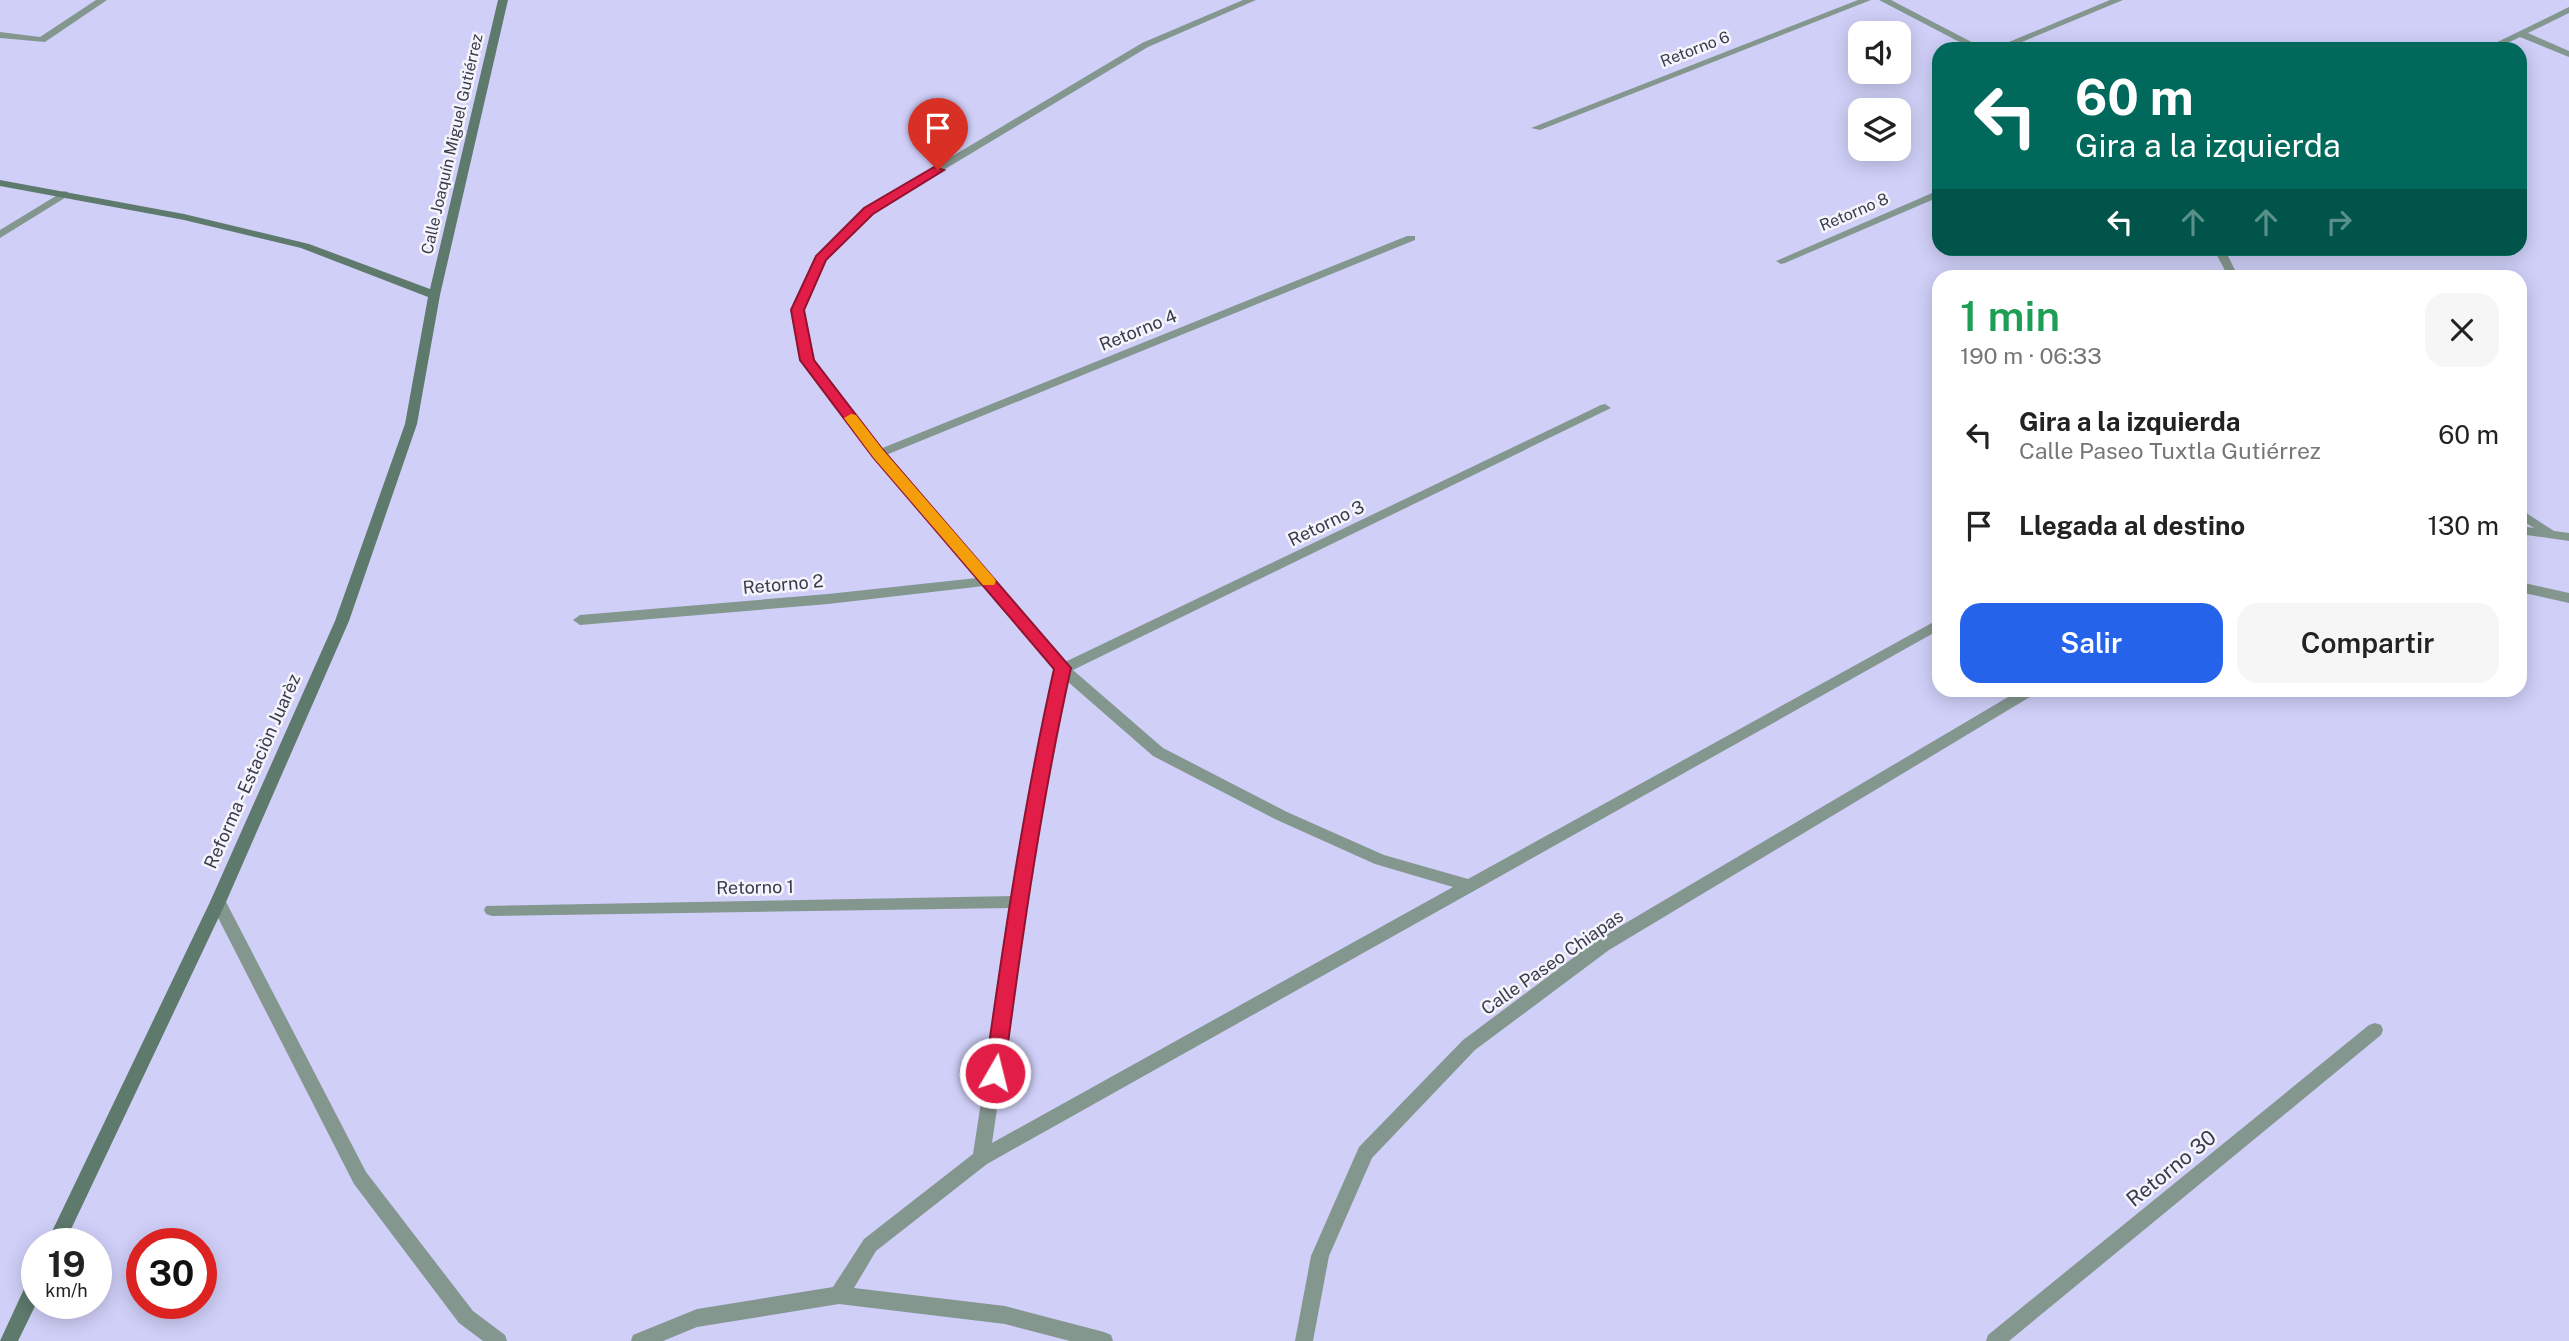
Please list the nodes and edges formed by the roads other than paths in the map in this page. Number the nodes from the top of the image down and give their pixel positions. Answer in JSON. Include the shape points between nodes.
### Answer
{"nodes":[{"id":1,"x":102,"y":0,"type":"edge"},
{"id":2,"x":503,"y":0,"type":"edge"},
{"id":3,"x":1251,"y":0,"type":"edge"},
{"id":4,"x":1866,"y":0,"type":"edge"},
{"id":5,"x":1884,"y":0,"type":"edge"},
{"id":6,"x":2118,"y":0,"type":"edge"},
{"id":7,"x":2569,"y":10,"type":"edge"},
{"id":8,"x":2522,"y":34,"type":"junction"},
{"id":9,"x":0,"y":35,"type":"edge"},
{"id":10,"x":1966,"y":42,"type":"edge"},
{"id":11,"x":2014,"y":42,"type":"edge"},
{"id":12,"x":2504,"y":42,"type":"edge"},
{"id":13,"x":2569,"y":54,"type":"edge"},
{"id":14,"x":1536,"y":128,"type":"dead end"},
{"id":15,"x":0,"y":183,"type":"edge"},
{"id":16,"x":64,"y":194,"type":"junction"},
{"id":17,"x":1932,"y":196,"type":"edge"},
{"id":18,"x":0,"y":235,"type":"edge"},
{"id":19,"x":1411,"y":238,"type":"dead end"},
{"id":20,"x":1781,"y":261,"type":"dead end"},
{"id":21,"x":434,"y":295,"type":"junction"},
{"id":22,"x":1605,"y":408,"type":"dead end"},
{"id":23,"x":878,"y":454,"type":"junction"},
{"id":24,"x":2527,"y":517,"type":"edge"},
{"id":25,"x":2527,"y":531,"type":"edge"},
{"id":26,"x":2552,"y":533,"type":"junction"},
{"id":27,"x":2569,"y":537,"type":"edge"},
{"id":28,"x":989,"y":581,"type":"junction"},
{"id":29,"x":2527,"y":589,"type":"edge"},
{"id":30,"x":2569,"y":598,"type":"edge"},
{"id":31,"x":580,"y":620,"type":"dead end"},
{"id":32,"x":1932,"y":628,"type":"edge"},
{"id":33,"x":1063,"y":668,"type":"junction"},
{"id":34,"x":2018,"y":697,"type":"edge"},
{"id":35,"x":1467,"y":885,"type":"junction"},
{"id":36,"x":218,"y":902,"type":"junction"},
{"id":37,"x":1017,"y":902,"type":"junction"},
{"id":38,"x":492,"y":910,"type":"dead end"},
{"id":39,"x":2375,"y":1030,"type":"dead end"},
{"id":40,"x":981,"y":1158,"type":"junction"},
{"id":41,"x":63,"y":1228,"type":"edge"},
{"id":42,"x":839,"y":1295,"type":"junction"},
{"id":43,"x":21,"y":1315,"type":"edge"},
{"id":44,"x":8,"y":1341,"type":"edge"},
{"id":45,"x":498,"y":1341,"type":"edge"},
{"id":46,"x":640,"y":1341,"type":"edge"},
{"id":47,"x":1104,"y":1341,"type":"edge"},
{"id":48,"x":1304,"y":1341,"type":"edge"},
{"id":49,"x":1996,"y":1341,"type":"edge"}],
"edges":[{"from":1,"to":9,"type":"street","via":[[42,40]]},
{"from":2,"to":21,"type":"main road","name":"Calle Joaquín Miguel Gutiérrez"},
{"from":3,"to":23,"type":"street","via":[[1145,45],[869,211],[821,259],[797,310],[807,360]]},
{"from":4,"to":14,"type":"street","name":"Retorno 6"},
{"from":5,"to":10,"type":"street"},
{"from":6,"to":11,"type":"street"},
{"from":7,"to":8,"type":"street"},
{"from":8,"to":12,"type":"street"},
{"from":8,"to":13,"type":"street"},
{"from":15,"to":16,"type":"main road"},
{"from":16,"to":18,"type":"street"},
{"from":16,"to":21,"type":"main road","via":[[304,246]]},
{"from":17,"to":20,"type":"street","name":"Retorno 8"},
{"from":19,"to":23,"type":"street","name":"Retorno 4"},
{"from":21,"to":36,"type":"main road","name":"Reforma - Estaciòn Juarèz","via":[[411,424],[342,621]]},
{"from":22,"to":33,"type":"street","name":"Retorno 3"},
{"from":23,"to":28,"type":"street"},
{"from":24,"to":26,"type":"street"},
{"from":25,"to":26,"type":"street"},
{"from":26,"to":27,"type":"street"},
{"from":28,"to":31,"type":"street","name":"Retorno 2"},
{"from":28,"to":33,"type":"street"},
{"from":29,"to":30,"type":"street"},
{"from":32,"to":35,"type":"street"},
{"from":33,"to":35,"type":"street","via":[[1158,752],[1380,860]]},
{"from":33,"to":37,"type":"street"},
{"from":34,"to":48,"type":"street","name":"Calle Paseo Chiapas","via":[[1603,945],[1469,1045],[1365,1153],[1320,1256]]},
{"from":35,"to":40,"type":"street"},
{"from":36,"to":41,"type":"main road","name":"Reforma - Estaciòn Juarèz"},
{"from":36,"to":45,"type":"street","via":[[360,1178],[466,1317]]},
{"from":37,"to":38,"type":"street","name":"Retorno 1"},
{"from":37,"to":40,"type":"street"},
{"from":39,"to":49,"type":"street","name":"Retorno 30"},
{"from":40,"to":42,"type":"street","via":[[870,1245]]},
{"from":42,"to":46,"type":"street","via":[[697,1318]]},
{"from":42,"to":47,"type":"street","via":[[1005,1315]]},
{"from":43,"to":44,"type":"main road"}]}
